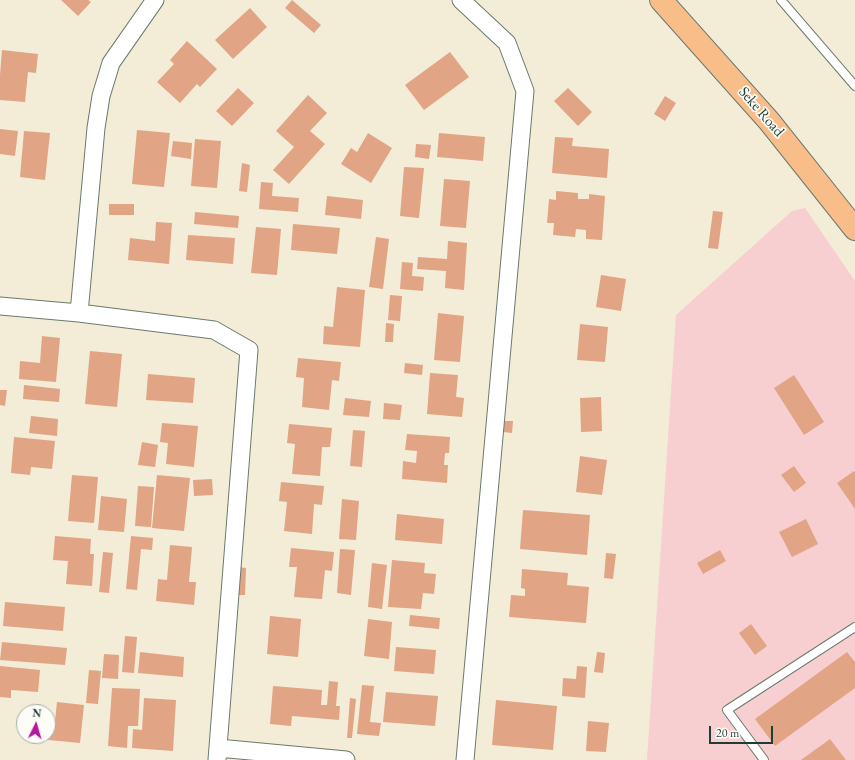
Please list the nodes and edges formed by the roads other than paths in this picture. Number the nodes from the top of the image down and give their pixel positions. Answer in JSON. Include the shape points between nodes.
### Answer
{"nodes":[{"id":1,"x":154,"y":0,"type":"edge"},
{"id":2,"x":461,"y":0,"type":"edge"},
{"id":3,"x":661,"y":0,"type":"edge"},
{"id":4,"x":781,"y":0,"type":"edge"},
{"id":5,"x":855,"y":86,"type":"edge"},
{"id":6,"x":855,"y":229,"type":"edge"},
{"id":7,"x":0,"y":306,"type":"edge"},
{"id":8,"x":79,"y":313,"type":"junction"},
{"id":9,"x":855,"y":627,"type":"edge"},
{"id":10,"x":217,"y":754,"type":"edge"},
{"id":11,"x":346,"y":760,"type":"edge"},
{"id":12,"x":465,"y":760,"type":"edge"},
{"id":13,"x":764,"y":760,"type":"edge"}],
"edges":[{"from":1,"to":8,"type":"street","via":[[111,63],[101,96]]},
{"from":2,"to":12,"type":"street","via":[[507,43],[525,91]]},
{"from":3,"to":6,"type":"main road","name":"Seke Road","via":[[769,121]]},
{"from":4,"to":5,"type":"lane"},
{"from":7,"to":8,"type":"street"},
{"from":8,"to":10,"type":"street","via":[[214,330],[248,350]]},
{"from":9,"to":13,"type":"lane","via":[[727,710]]},
{"from":10,"to":11,"type":"street"}]}
